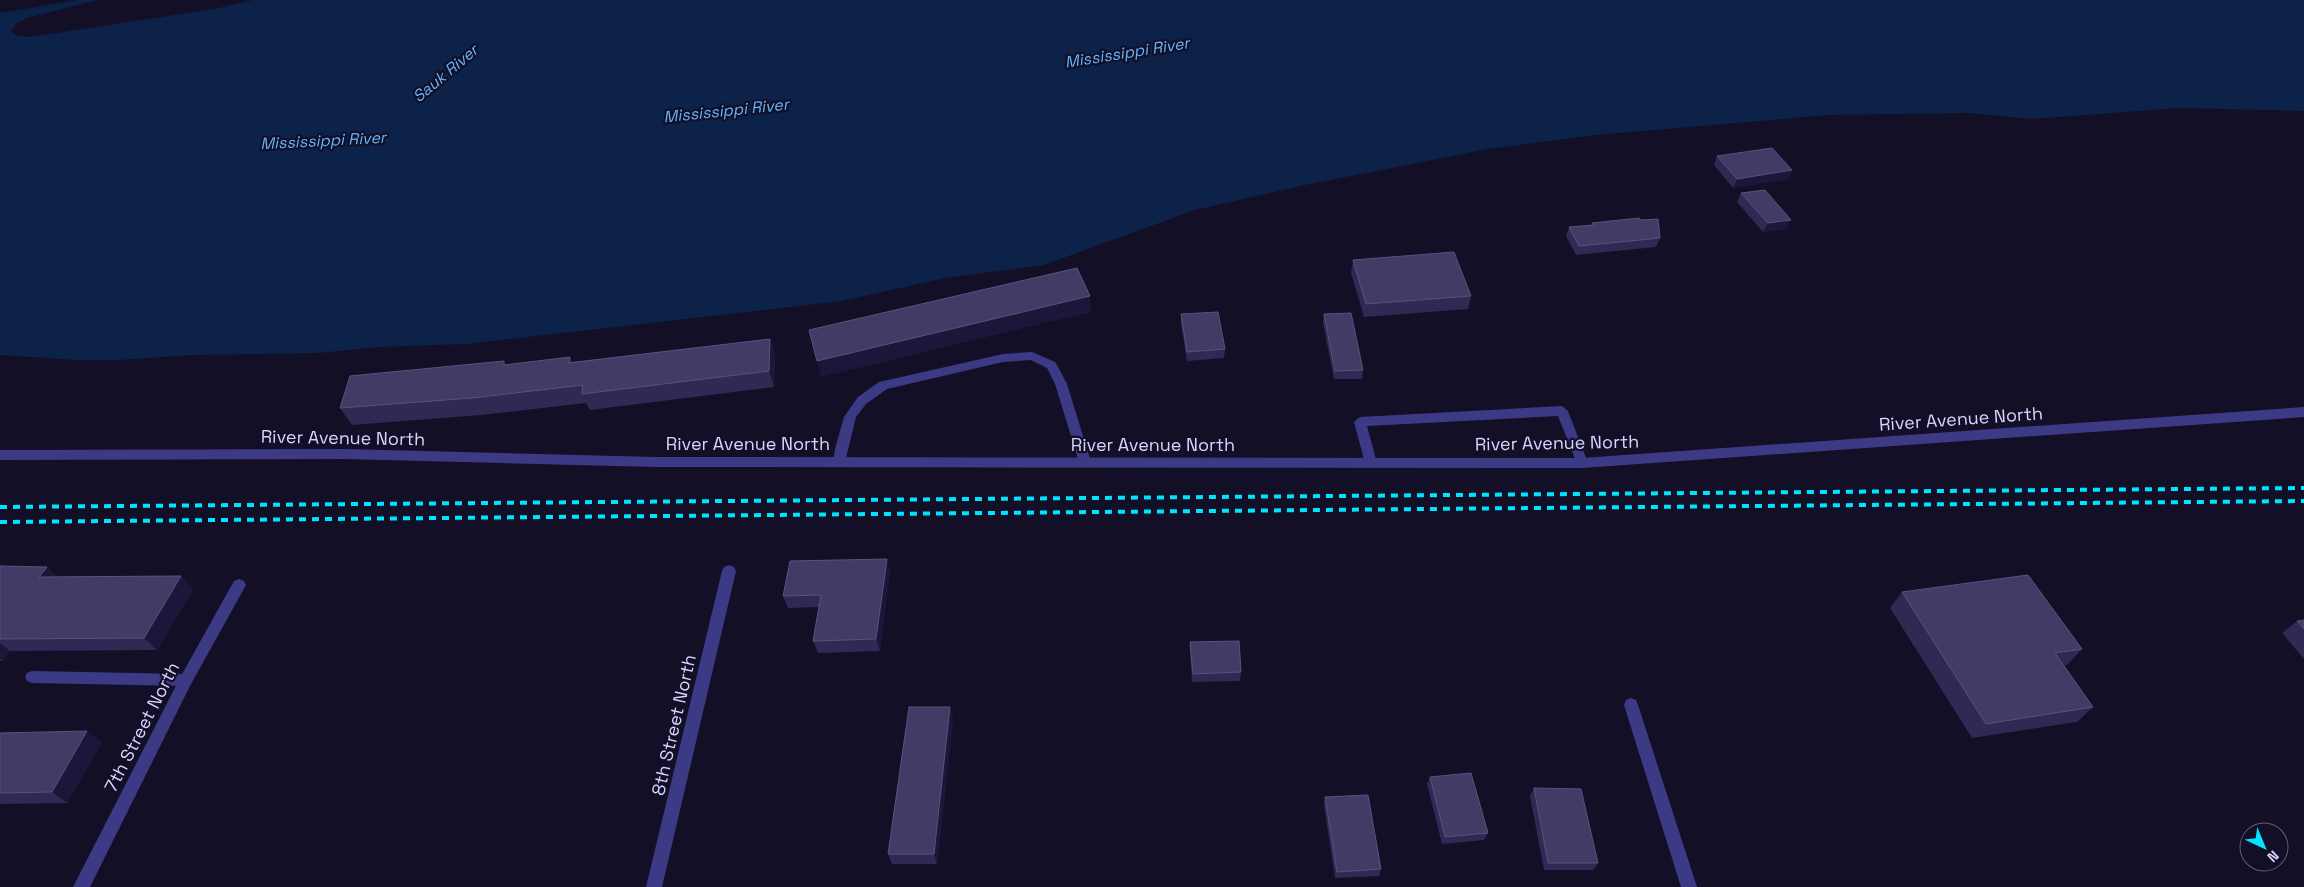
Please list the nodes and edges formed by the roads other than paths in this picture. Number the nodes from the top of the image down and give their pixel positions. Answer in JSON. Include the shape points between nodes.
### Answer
{"nodes":[{"id":1,"x":2304,"y":412,"type":"edge"},
{"id":2,"x":0,"y":455,"type":"edge"},
{"id":3,"x":839,"y":462,"type":"junction"},
{"id":4,"x":1085,"y":462,"type":"junction"},
{"id":5,"x":1371,"y":463,"type":"junction"},
{"id":6,"x":1582,"y":463,"type":"junction"},
{"id":7,"x":730,"y":571,"type":"dead end"},
{"id":8,"x":240,"y":585,"type":"dead end"},
{"id":9,"x":32,"y":677,"type":"dead end"},
{"id":10,"x":186,"y":680,"type":"junction"},
{"id":11,"x":1631,"y":705,"type":"dead end"},
{"id":12,"x":81,"y":887,"type":"edge"},
{"id":13,"x":654,"y":887,"type":"edge"},
{"id":14,"x":1689,"y":887,"type":"edge"}],
"edges":[{"from":1,"to":6,"type":"street","name":"River Avenue North"},
{"from":2,"to":3,"type":"street","name":"River Avenue North","via":[[345,454],[655,462]]},
{"from":3,"to":4,"type":"street","name":"River Avenue North"},
{"from":3,"to":4,"type":"street","via":[[848,418],[860,401],[875,390],[1003,358],[1032,356],[1051,365],[1061,384]]},
{"from":4,"to":5,"type":"street","name":"River Avenue North"},
{"from":5,"to":6,"type":"street","name":"River Avenue North"},
{"from":5,"to":6,"type":"street","via":[[1360,422],[1562,411]]},
{"from":7,"to":13,"type":"street","name":"8th Street North"},
{"from":8,"to":10,"type":"street","name":"7th Street North"},
{"from":9,"to":10,"type":"street"},
{"from":10,"to":12,"type":"street","name":"7th Street North"},
{"from":11,"to":14,"type":"street"}]}
